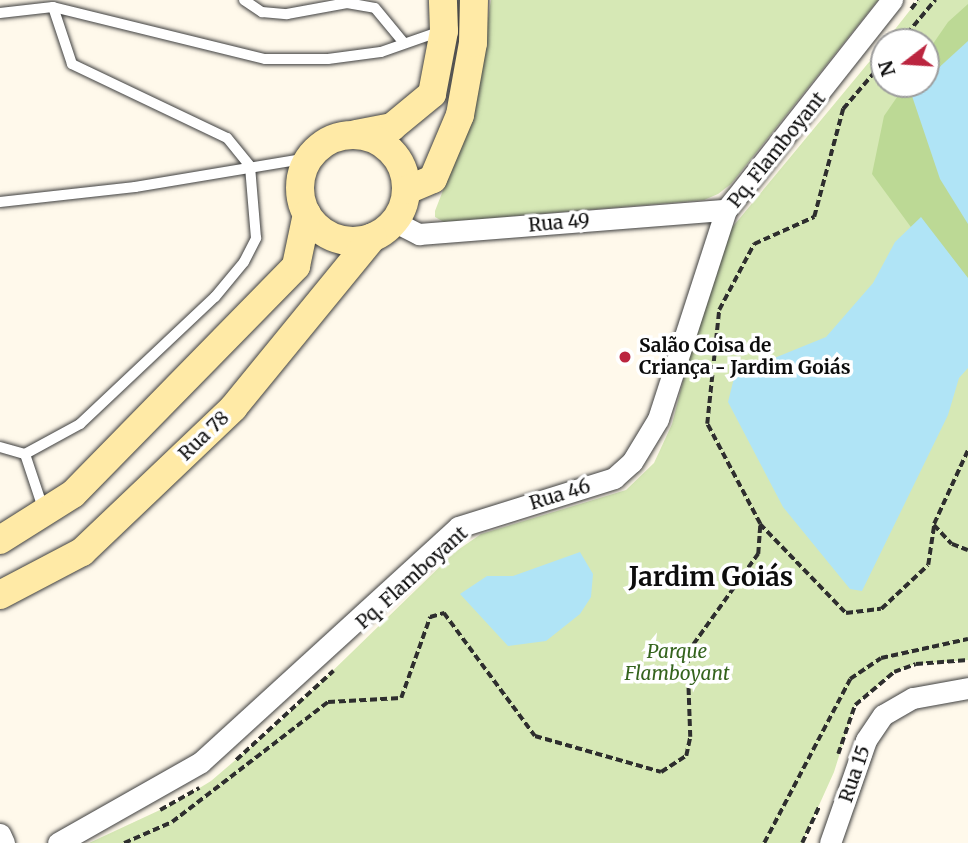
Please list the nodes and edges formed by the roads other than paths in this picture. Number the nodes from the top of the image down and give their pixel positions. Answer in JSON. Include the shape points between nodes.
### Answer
{"nodes":[{"id":1,"x":244,"y":0,"type":"edge"},
{"id":2,"x":443,"y":0,"type":"edge"},
{"id":3,"x":474,"y":0,"type":"edge"},
{"id":4,"x":892,"y":0,"type":"edge"},
{"id":5,"x":52,"y":7,"type":"junction"},
{"id":6,"x":0,"y":13,"type":"edge"},
{"id":7,"x":444,"y":30,"type":"junction"},
{"id":8,"x":404,"y":43,"type":"junction"},
{"id":9,"x":353,"y":134,"type":"junction"},
{"id":10,"x":309,"y":158,"type":"junction"},
{"id":11,"x":250,"y":166,"type":"junction"},
{"id":12,"x":407,"y":190,"type":"junction"},
{"id":13,"x":0,"y":202,"type":"edge"},
{"id":14,"x":726,"y":209,"type":"junction"},
{"id":15,"x":307,"y":214,"type":"junction"},
{"id":16,"x":384,"y":230,"type":"junction"},
{"id":17,"x":0,"y":447,"type":"edge"},
{"id":18,"x":25,"y":454,"type":"junction"},
{"id":19,"x":44,"y":512,"type":"junction"},
{"id":20,"x":0,"y":540,"type":"edge"},
{"id":21,"x":0,"y":595,"type":"edge"},
{"id":22,"x":968,"y":688,"type":"edge"},
{"id":23,"x":0,"y":834,"type":"edge"},
{"id":24,"x":4,"y":843,"type":"edge"},
{"id":25,"x":58,"y":843,"type":"edge"},
{"id":26,"x":830,"y":843,"type":"edge"}],
"edges":[{"from":1,"to":8,"type":"lane","via":[[262,12],[287,14],[347,3],[375,8]]},
{"from":2,"to":7,"type":"main road"},
{"from":3,"to":12,"type":"main road","via":[[473,43],[460,115],[433,179]]},
{"from":4,"to":14,"type":"street","name":"Rua 46"},
{"from":5,"to":6,"type":"lane"},
{"from":5,"to":8,"type":"lane","via":[[265,59],[328,59],[381,52]]},
{"from":5,"to":11,"type":"lane","via":[[72,64],[227,138]]},
{"from":7,"to":8,"type":"lane"},
{"from":7,"to":9,"type":"main road","via":[[432,94],[392,127]]},
{"from":9,"to":10,"type":"main road","via":[[329,141]]},
{"from":9,"to":12,"type":"main road","via":[[385,145],[404,173]]},
{"from":10,"to":11,"type":"lane"},
{"from":10,"to":15,"type":"main road","via":[[300,186]]},
{"from":11,"to":13,"type":"lane","via":[[135,187]]},
{"from":11,"to":18,"type":"lane","via":[[256,238],[244,262],[215,297],[80,424]]},
{"from":12,"to":16,"type":"main road"},
{"from":14,"to":16,"type":"street","name":"Rua 49","via":[[419,234]]},
{"from":14,"to":25,"type":"street","name":"Rua 46","via":[[659,419],[632,462],[614,478],[458,527],[201,762]]},
{"from":15,"to":16,"type":"main road","via":[[329,235],[351,240]]},
{"from":15,"to":19,"type":"main road","via":[[296,266],[73,494]]},
{"from":16,"to":21,"type":"main road","name":"Rua 78","via":[[233,408],[93,543]]},
{"from":17,"to":18,"type":"lane"},
{"from":18,"to":19,"type":"lane"},
{"from":19,"to":20,"type":"main road"},
{"from":22,"to":26,"type":"street","name":"Rua 15","via":[[913,698],[883,715],[866,740]]},
{"from":23,"to":24,"type":"street"}]}
